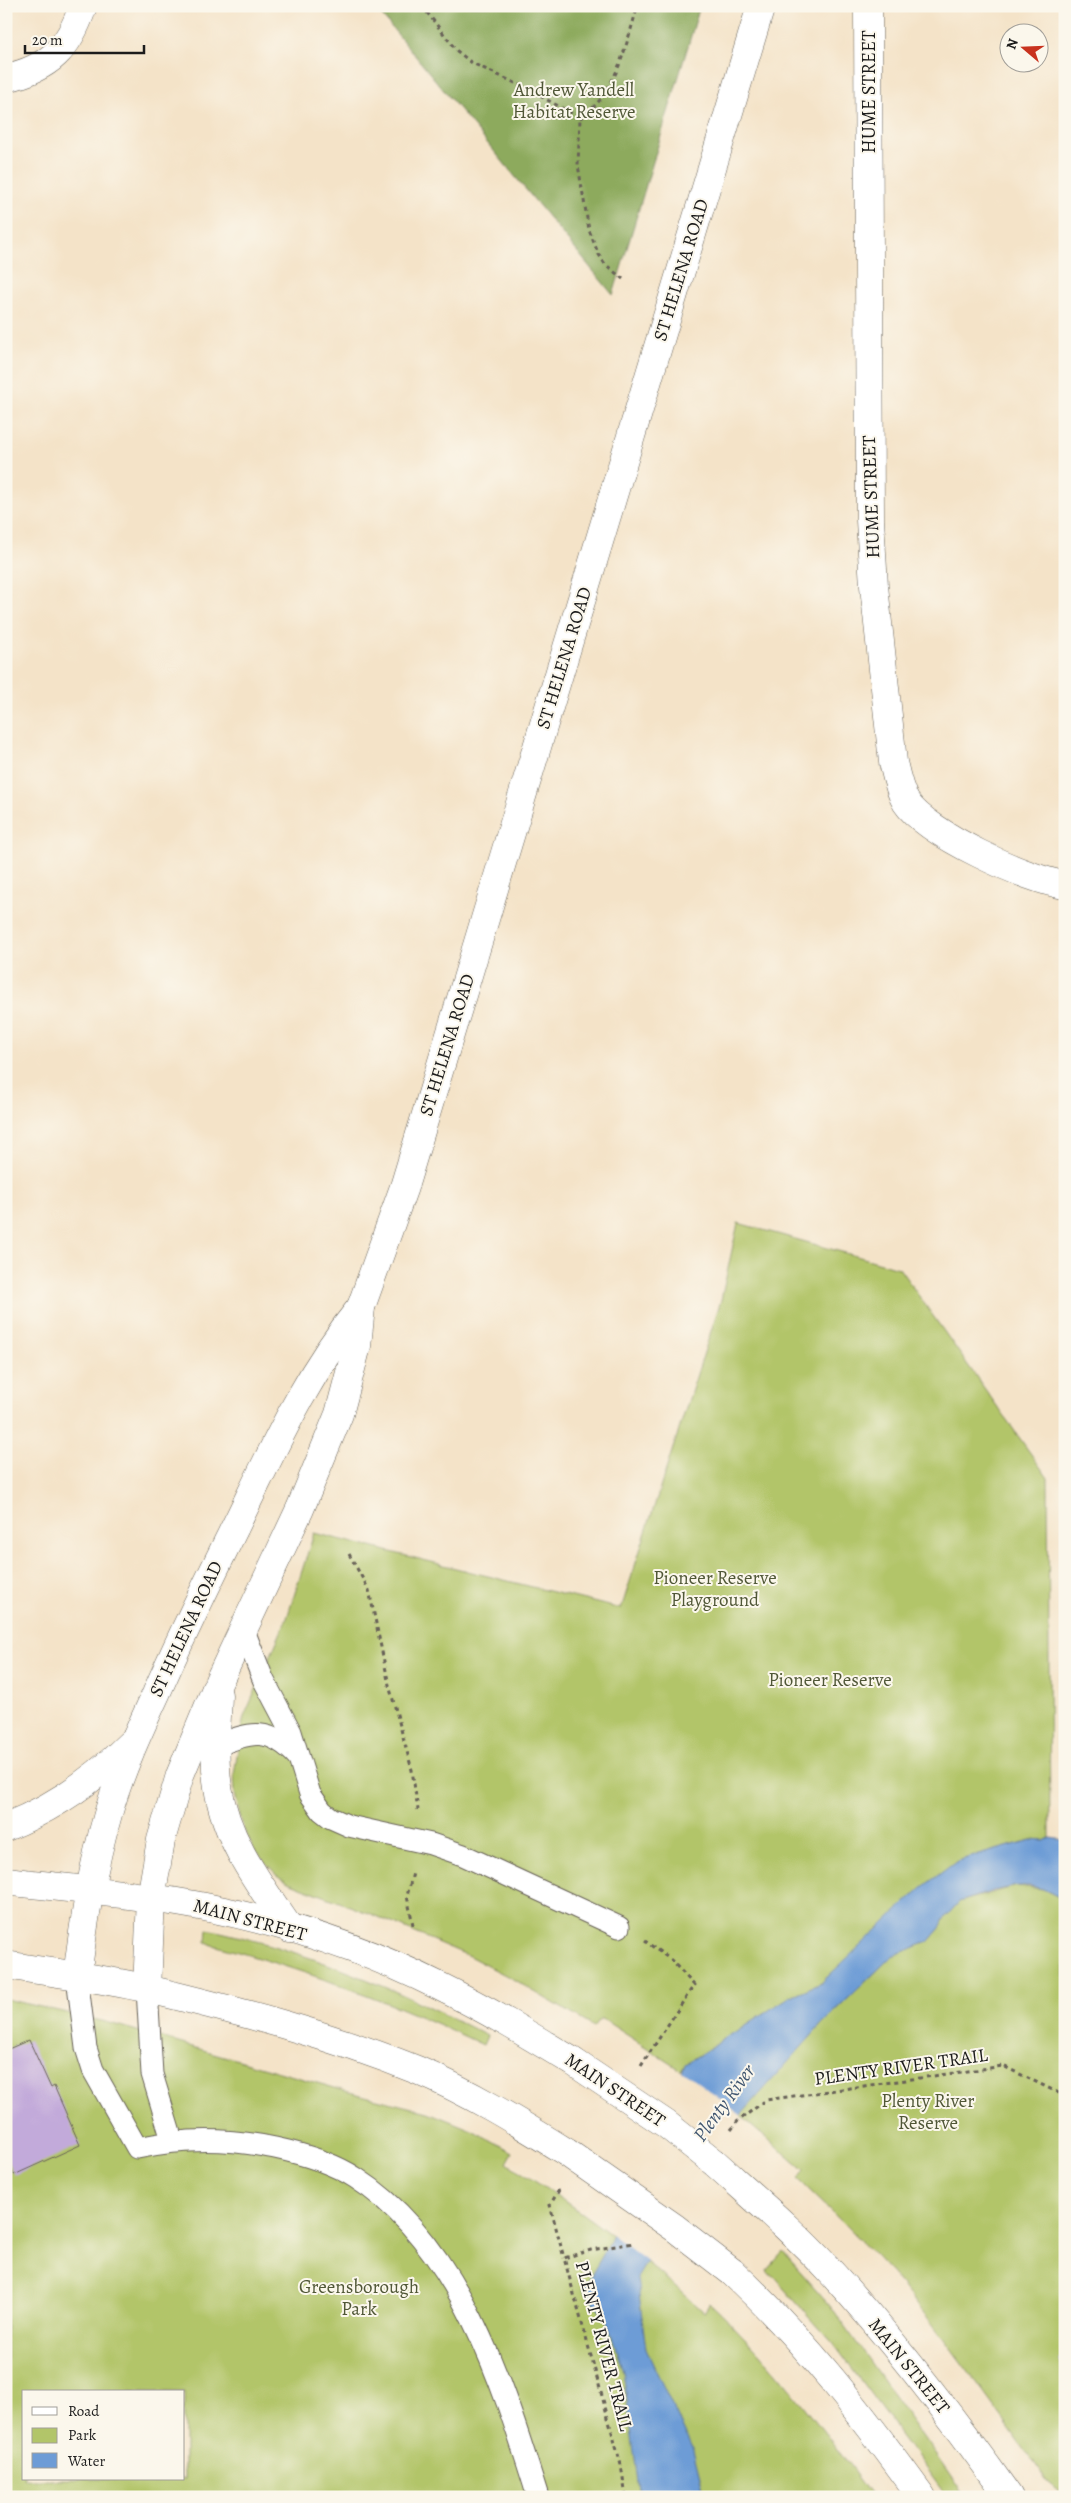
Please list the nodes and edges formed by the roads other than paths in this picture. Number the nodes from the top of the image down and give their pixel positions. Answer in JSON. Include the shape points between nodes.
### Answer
{"nodes":[{"id":1,"x":83,"y":6,"type":"edge"},
{"id":2,"x":761,"y":6,"type":"edge"},
{"id":3,"x":868,"y":6,"type":"edge"},
{"id":4,"x":6,"y":78,"type":"edge"},
{"id":5,"x":1065,"y":885,"type":"edge"},
{"id":6,"x":361,"y":1307,"type":"junction"},
{"id":7,"x":243,"y":1628,"type":"junction"},
{"id":8,"x":219,"y":1681,"type":"junction"},
{"id":9,"x":136,"y":1738,"type":"junction"},
{"id":10,"x":217,"y":1746,"type":"junction"},
{"id":11,"x":298,"y":1757,"type":"junction"},
{"id":12,"x":6,"y":1827,"type":"edge"},
{"id":13,"x":6,"y":1881,"type":"edge"},
{"id":14,"x":88,"y":1892,"type":"junction"},
{"id":15,"x":151,"y":1898,"type":"junction"},
{"id":16,"x":619,"y":1927,"type":"dead end"},
{"id":17,"x":290,"y":1929,"type":"junction"},
{"id":18,"x":6,"y":1965,"type":"edge"},
{"id":19,"x":77,"y":1977,"type":"junction"},
{"id":20,"x":147,"y":1989,"type":"junction"},
{"id":21,"x":172,"y":2140,"type":"junction"},
{"id":22,"x":538,"y":2497,"type":"edge"},
{"id":23,"x":922,"y":2497,"type":"edge"},
{"id":24,"x":1009,"y":2497,"type":"edge"}],
"edges":[{"from":1,"to":4,"type":"main road","via":[[75,30],[56,56],[28,73]]},
{"from":2,"to":6,"type":"main road","name":"ST HELENA ROAD","via":[[404,1187]]},
{"from":3,"to":5,"type":"main road","name":"HUME STREET","via":[[870,520],[893,762],[906,802],[920,818],[1021,873]]},
{"from":6,"to":7,"type":"main road","name":"ST HELENA ROAD","via":[[357,1346],[339,1414],[300,1509]]},
{"from":6,"to":9,"type":"main road","name":"ST HELENA ROAD","via":[[338,1335],[300,1395],[188,1622]]},
{"from":7,"to":8,"type":"main road","name":"ST HELENA ROAD"},
{"from":7,"to":11,"type":"lane","via":[[262,1679],[291,1732]]},
{"from":8,"to":10,"type":"main road"},
{"from":8,"to":15,"type":"main road","name":"ST HELENA ROAD","via":[[166,1818]]},
{"from":9,"to":12,"type":"main road","via":[[70,1795],[50,1808]]},
{"from":9,"to":14,"type":"main road","name":"ST HELENA ROAD","via":[[108,1812]]},
{"from":10,"to":11,"type":"lane","via":[[247,1734],[262,1734],[280,1741]]},
{"from":10,"to":17,"type":"main road","via":[[217,1785],[228,1828],[250,1871]]},
{"from":11,"to":16,"type":"lane","via":[[310,1794],[331,1818],[348,1826],[420,1841],[463,1855]]},
{"from":13,"to":14,"type":"main road","name":"MAIN STREET"},
{"from":14,"to":15,"type":"main road","name":"MAIN STREET"},
{"from":14,"to":19,"type":"main road","name":"ST HELENA ROAD"},
{"from":15,"to":17,"type":"main road","name":"MAIN STREET"},
{"from":15,"to":20,"type":"main road","name":"ST HELENA ROAD"},
{"from":17,"to":24,"type":"main road","name":"MAIN STREET","bridge":true,"via":[[386,1963],[485,2009],[572,2060],[666,2124],[716,2163],[828,2269],[877,2324]]},
{"from":18,"to":19,"type":"main road"},
{"from":19,"to":20,"type":"main road"},
{"from":19,"to":21,"type":"lane","via":[[86,2048],[93,2070],[137,2148]]},
{"from":20,"to":21,"type":"lane","via":[[152,2074]]},
{"from":20,"to":23,"type":"main road","bridge":true,"via":[[294,2027],[365,2050],[419,2071],[528,2128],[621,2190],[732,2272],[786,2325],[831,2377]]},
{"from":21,"to":22,"type":"lane","via":[[262,2145],[317,2159],[356,2178],[400,2214],[428,2248],[464,2303],[497,2377]]}]}
